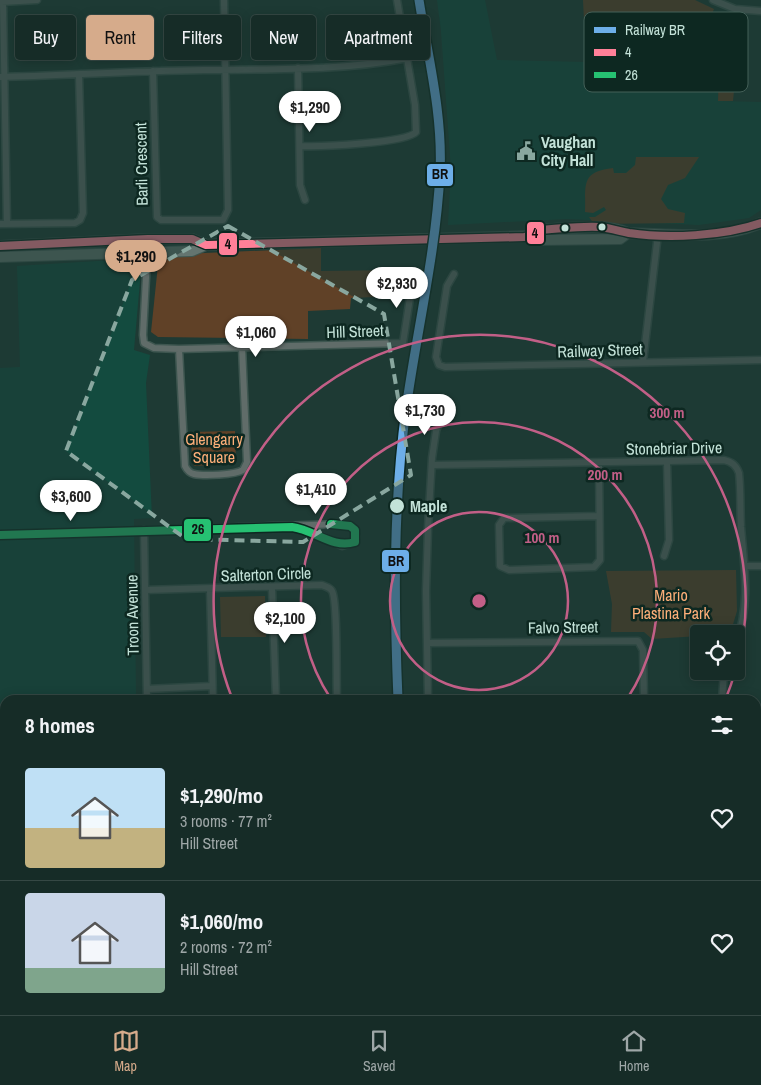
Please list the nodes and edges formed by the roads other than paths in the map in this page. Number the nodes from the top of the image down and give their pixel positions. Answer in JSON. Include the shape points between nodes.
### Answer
{"nodes":[{"id":1,"x":37,"y":0,"type":"edge"},
{"id":2,"x":224,"y":0,"type":"edge"},
{"id":3,"x":397,"y":0,"type":"edge"},
{"id":4,"x":713,"y":0,"type":"edge"},
{"id":5,"x":2,"y":2,"type":"edge"},
{"id":6,"x":761,"y":11,"type":"edge"},
{"id":7,"x":400,"y":15,"type":"edge"},
{"id":8,"x":397,"y":60,"type":"edge"},
{"id":9,"x":408,"y":60,"type":"edge"},
{"id":10,"x":298,"y":68,"type":"junction"},
{"id":11,"x":226,"y":70,"type":"junction"},
{"id":12,"x":153,"y":71,"type":"junction"},
{"id":13,"x":79,"y":76,"type":"junction"},
{"id":14,"x":3,"y":77,"type":"edge"},
{"id":15,"x":300,"y":146,"type":"junction"},
{"id":16,"x":305,"y":200,"type":"dead end"},
{"id":17,"x":761,"y":223,"type":"edge"},
{"id":18,"x":4,"y":224,"type":"edge"},
{"id":19,"x":658,"y":234,"type":"junction"},
{"id":20,"x":148,"y":239,"type":"junction"},
{"id":21,"x":206,"y":245,"type":"junction"},
{"id":22,"x":0,"y":246,"type":"edge"},
{"id":23,"x":148,"y":253,"type":"junction"},
{"id":24,"x":0,"y":257,"type":"edge"},
{"id":25,"x":454,"y":274,"type":"dead end"},
{"id":26,"x":413,"y":278,"type":"dead end"},
{"id":27,"x":242,"y":347,"type":"junction"},
{"id":28,"x":179,"y":350,"type":"junction"},
{"id":29,"x":761,"y":360,"type":"edge"},
{"id":30,"x":643,"y":362,"type":"junction"},
{"id":31,"x":443,"y":412,"type":"dead end"},
{"id":32,"x":667,"y":462,"type":"junction"},
{"id":33,"x":599,"y":463,"type":"junction"},
{"id":34,"x":432,"y":465,"type":"junction"},
{"id":35,"x":599,"y":516,"type":"junction"},
{"id":36,"x":302,"y":527,"type":"junction"},
{"id":37,"x":144,"y":530,"type":"junction"},
{"id":38,"x":0,"y":535,"type":"edge"},
{"id":39,"x":664,"y":556,"type":"dead end"},
{"id":40,"x":744,"y":566,"type":"junction"},
{"id":41,"x":761,"y":566,"type":"edge"},
{"id":42,"x":272,"y":588,"type":"junction"},
{"id":43,"x":145,"y":590,"type":"junction"},
{"id":44,"x":210,"y":590,"type":"junction"},
{"id":45,"x":743,"y":625,"type":"edge"},
{"id":46,"x":428,"y":643,"type":"junction"},
{"id":47,"x":723,"y":680,"type":"edge"},
{"id":48,"x":212,"y":686,"type":"junction"},
{"id":49,"x":147,"y":689,"type":"junction"},
{"id":50,"x":147,"y":695,"type":"edge"},
{"id":51,"x":213,"y":695,"type":"edge"},
{"id":52,"x":276,"y":695,"type":"edge"},
{"id":53,"x":337,"y":695,"type":"edge"},
{"id":54,"x":428,"y":695,"type":"edge"},
{"id":55,"x":644,"y":695,"type":"edge"},
{"id":56,"x":722,"y":695,"type":"edge"}],
"edges":[{"from":1,"to":5,"type":"street"},
{"from":2,"to":11,"type":"street"},
{"from":3,"to":7,"type":"street"},
{"from":4,"to":6,"type":"street","via":[[735,9]]},
{"from":5,"to":14,"type":"street"},
{"from":8,"to":10,"type":"street","via":[[358,67]]},
{"from":9,"to":15,"type":"street","via":[[417,124],[413,136],[382,142]]},
{"from":10,"to":11,"type":"street"},
{"from":10,"to":15,"type":"street"},
{"from":11,"to":12,"type":"street"},
{"from":11,"to":12,"type":"street","name":"Barli Crescent","via":[[228,210],[223,220],[161,220],[157,217]]},
{"from":12,"to":13,"type":"street"},
{"from":13,"to":14,"type":"street"},
{"from":13,"to":18,"type":"street","via":[[82,216],[76,223]]},
{"from":14,"to":18,"type":"street"},
{"from":15,"to":16,"type":"street","via":[[300,185]]},
{"from":17,"to":19,"type":"main road","via":[[729,233]]},
{"from":19,"to":21,"type":"main road","via":[[580,228],[538,230],[533,236]]},
{"from":19,"to":30,"type":"street"},
{"from":20,"to":21,"type":"main road","via":[[192,239]]},
{"from":20,"to":22,"type":"main road"},
{"from":20,"to":23,"type":"street","name":"Hill Street"},
{"from":21,"to":23,"type":"main road","via":[[192,251]]},
{"from":23,"to":24,"type":"main road"},
{"from":23,"to":28,"type":"street","name":"Hill Street","via":[[144,343],[154,348]]},
{"from":25,"to":30,"type":"street","name":"Railway Street","via":[[447,286],[436,358],[439,365],[536,367]]},
{"from":26,"to":27,"type":"street","name":"Hill Street","via":[[403,343]]},
{"from":27,"to":28,"type":"street","name":"Hill Street"},
{"from":27,"to":28,"type":"street","via":[[247,462],[243,470],[235,473],[196,474],[185,466]]},
{"from":29,"to":30,"type":"street","name":"Railway Street"},
{"from":31,"to":34,"type":"street","via":[[436,431]]},
{"from":32,"to":33,"type":"street","name":"Stonebriar Drive"},
{"from":32,"to":39,"type":"street","via":[[669,540]]},
{"from":32,"to":40,"type":"street","name":"Stonebriar Drive","via":[[724,460],[736,466],[740,479]]},
{"from":33,"to":34,"type":"street","name":"Stonebriar Drive"},
{"from":33,"to":35,"type":"street"},
{"from":34,"to":46,"type":"street","via":[[426,575]]},
{"from":35,"to":35,"type":"street","via":[[504,518],[499,525],[500,566],[509,570],[594,568],[600,560]]},
{"from":36,"to":36,"type":"street","via":[[342,546],[355,542],[355,530],[343,524]]},
{"from":36,"to":37,"type":"street"},
{"from":37,"to":38,"type":"street"},
{"from":37,"to":43,"type":"street","name":"Troon Avenue"},
{"from":40,"to":41,"type":"street"},
{"from":40,"to":45,"type":"street","name":"Stonebriar Drive"},
{"from":42,"to":44,"type":"street","name":"Salterton Circle"},
{"from":42,"to":52,"type":"street"},
{"from":42,"to":53,"type":"street","name":"Salterton Circle","via":[[330,588],[333,593]]},
{"from":43,"to":44,"type":"street","name":"Salterton Circle"},
{"from":43,"to":49,"type":"street","name":"Troon Avenue"},
{"from":44,"to":48,"type":"street","name":"Salterton Circle"},
{"from":46,"to":54,"type":"street"},
{"from":46,"to":55,"type":"street","name":"Falvo Street","via":[[638,641],[643,650]]},
{"from":47,"to":56,"type":"street"},
{"from":48,"to":49,"type":"street"},
{"from":48,"to":51,"type":"street","name":"Salterton Circle"},
{"from":49,"to":50,"type":"street","name":"Troon Avenue"}]}
